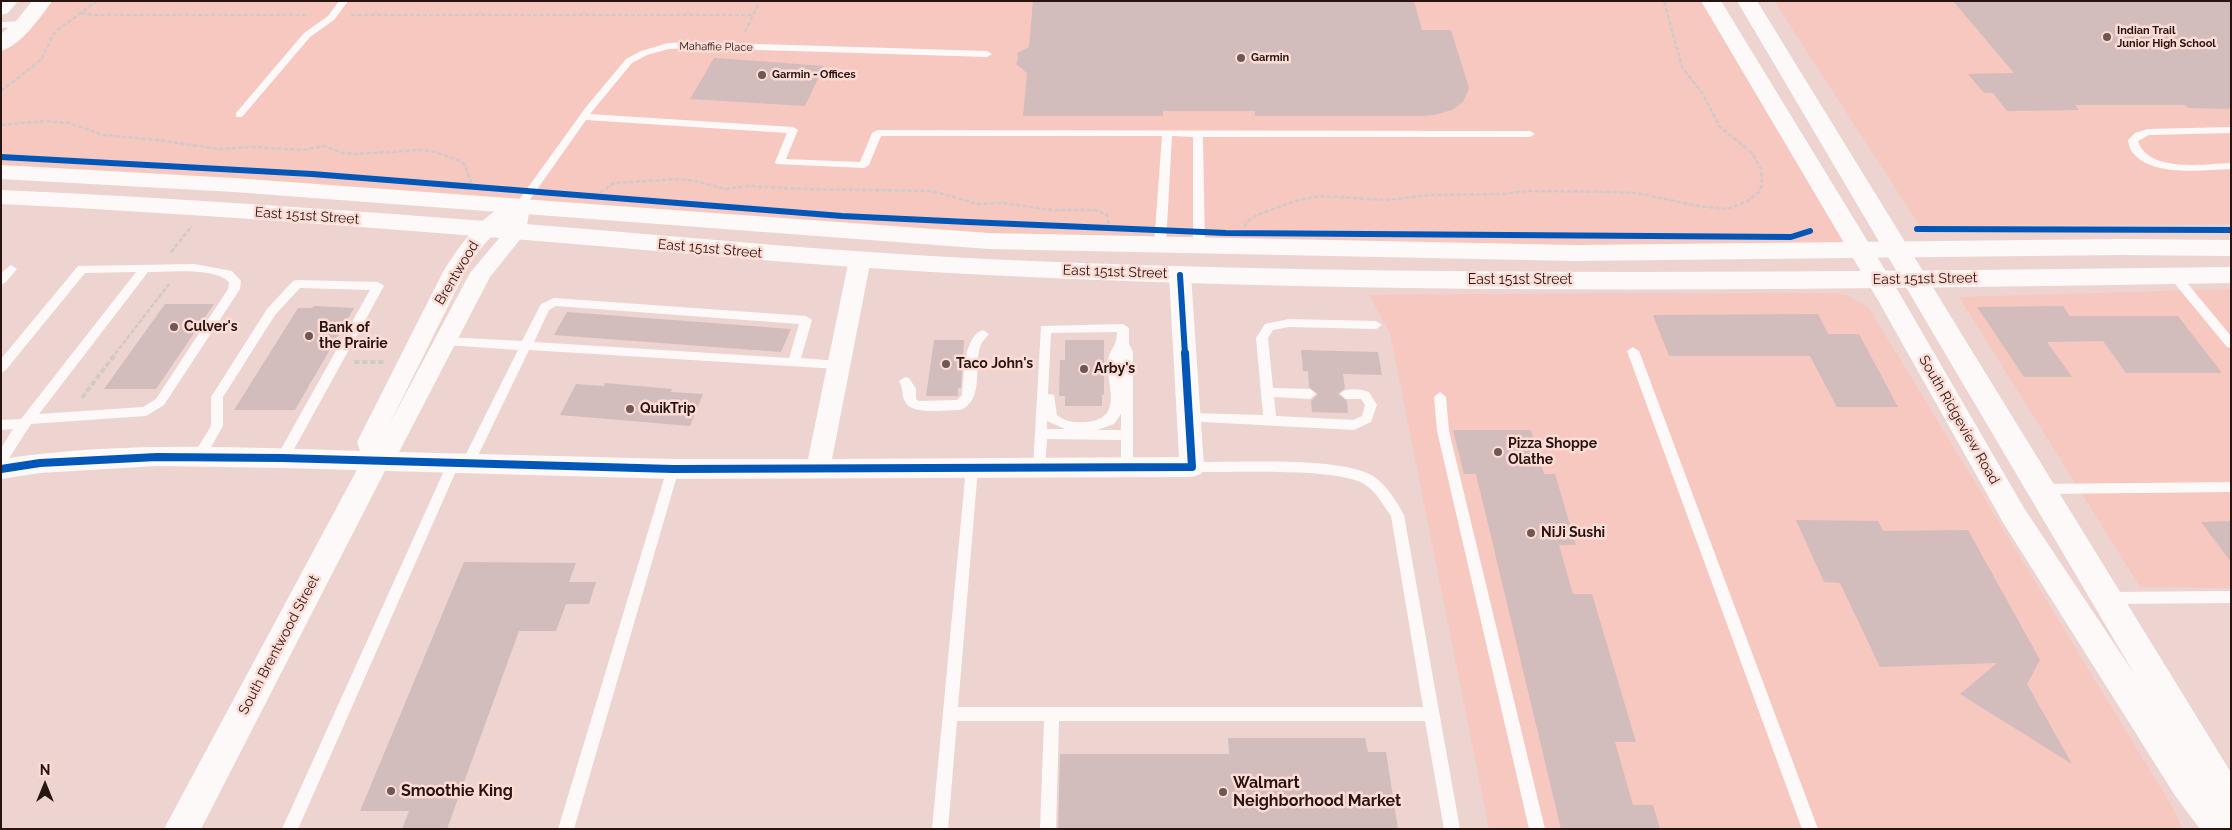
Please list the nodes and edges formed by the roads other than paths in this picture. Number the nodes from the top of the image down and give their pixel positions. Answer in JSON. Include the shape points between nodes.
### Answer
{"nodes":[{"id":1,"x":8,"y":1,"type":"edge"},
{"id":2,"x":42,"y":1,"type":"edge"},
{"id":3,"x":344,"y":1,"type":"edge"},
{"id":4,"x":1711,"y":1,"type":"edge"},
{"id":5,"x":1747,"y":1,"type":"edge"},
{"id":6,"x":1,"y":9,"type":"edge"},
{"id":7,"x":24,"y":24,"type":"junction"},
{"id":8,"x":1,"y":25,"type":"edge"},
{"id":9,"x":1,"y":45,"type":"edge"},
{"id":10,"x":987,"y":54,"type":"dead end"},
{"id":11,"x":239,"y":115,"type":"dead end"},
{"id":12,"x":583,"y":117,"type":"junction"},
{"id":13,"x":2231,"y":130,"type":"edge"},
{"id":14,"x":1166,"y":134,"type":"junction"},
{"id":15,"x":1198,"y":134,"type":"junction"},
{"id":16,"x":1530,"y":134,"type":"dead end"},
{"id":17,"x":2231,"y":166,"type":"edge"},
{"id":18,"x":1,"y":172,"type":"edge"},
{"id":19,"x":1,"y":197,"type":"edge"},
{"id":20,"x":520,"y":206,"type":"junction"},
{"id":21,"x":485,"y":229,"type":"junction"},
{"id":22,"x":516,"y":232,"type":"junction"},
{"id":23,"x":1160,"y":244,"type":"junction"},
{"id":24,"x":1199,"y":246,"type":"junction"},
{"id":25,"x":2231,"y":248,"type":"edge"},
{"id":26,"x":1897,"y":249,"type":"junction"},
{"id":27,"x":1860,"y":250,"type":"junction"},
{"id":28,"x":1499,"y":252,"type":"junction"},
{"id":29,"x":868,"y":260,"type":"junction"},
{"id":30,"x":11,"y":269,"type":"dead end"},
{"id":31,"x":144,"y":270,"type":"junction"},
{"id":32,"x":1180,"y":275,"type":"junction"},
{"id":33,"x":2174,"y":275,"type":"junction"},
{"id":34,"x":2231,"y":275,"type":"edge"},
{"id":35,"x":1,"y":280,"type":"edge"},
{"id":36,"x":1878,"y":280,"type":"junction"},
{"id":37,"x":1915,"y":280,"type":"junction"},
{"id":38,"x":1376,"y":325,"type":"dead end"},
{"id":39,"x":982,"y":334,"type":"dead end"},
{"id":40,"x":446,"y":341,"type":"junction"},
{"id":41,"x":1123,"y":344,"type":"junction"},
{"id":42,"x":2231,"y":344,"type":"edge"},
{"id":43,"x":524,"y":346,"type":"junction"},
{"id":44,"x":1633,"y":351,"type":"dead end"},
{"id":45,"x":794,"y":362,"type":"junction"},
{"id":46,"x":1044,"y":363,"type":"junction"},
{"id":47,"x":838,"y":364,"type":"junction"},
{"id":48,"x":1,"y":368,"type":"edge"},
{"id":49,"x":905,"y":381,"type":"dead end"},
{"id":50,"x":1267,"y":392,"type":"junction"},
{"id":51,"x":1310,"y":394,"type":"dead end"},
{"id":52,"x":1346,"y":394,"type":"dead end"},
{"id":53,"x":1440,"y":397,"type":"dead end"},
{"id":54,"x":1188,"y":418,"type":"junction"},
{"id":55,"x":1270,"y":420,"type":"junction"},
{"id":56,"x":26,"y":422,"type":"junction"},
{"id":57,"x":1,"y":425,"type":"edge"},
{"id":58,"x":1040,"y":434,"type":"junction"},
{"id":59,"x":1126,"y":435,"type":"junction"},
{"id":60,"x":198,"y":457,"type":"junction"},
{"id":61,"x":282,"y":458,"type":"junction"},
{"id":62,"x":1,"y":459,"type":"edge"},
{"id":63,"x":376,"y":461,"type":"junction"},
{"id":64,"x":461,"y":462,"type":"junction"},
{"id":65,"x":972,"y":468,"type":"junction"},
{"id":66,"x":1040,"y":468,"type":"junction"},
{"id":67,"x":1127,"y":468,"type":"junction"},
{"id":68,"x":1192,"y":468,"type":"junction"},
{"id":69,"x":1,"y":469,"type":"edge"},
{"id":70,"x":673,"y":469,"type":"junction"},
{"id":71,"x":818,"y":469,"type":"junction"},
{"id":72,"x":2231,"y":487,"type":"edge"},
{"id":73,"x":2042,"y":489,"type":"junction"},
{"id":74,"x":2231,"y":597,"type":"edge"},
{"id":75,"x":2108,"y":598,"type":"junction"},
{"id":76,"x":950,"y":714,"type":"junction"},
{"id":77,"x":1052,"y":714,"type":"junction"},
{"id":78,"x":1432,"y":714,"type":"junction"},
{"id":79,"x":182,"y":829,"type":"edge"},
{"id":80,"x":290,"y":829,"type":"edge"},
{"id":81,"x":566,"y":829,"type":"edge"},
{"id":82,"x":940,"y":829,"type":"edge"},
{"id":83,"x":1048,"y":829,"type":"edge"},
{"id":84,"x":1452,"y":829,"type":"edge"},
{"id":85,"x":1538,"y":829,"type":"edge"},
{"id":86,"x":1810,"y":829,"type":"edge"},
{"id":87,"x":2222,"y":829,"type":"edge"},
{"id":88,"x":2228,"y":829,"type":"edge"}],
"edges":[{"from":1,"to":6,"type":"main road"},
{"from":2,"to":7,"type":"main road"},
{"from":3,"to":11,"type":"lane","via":[[334,15],[307,34]]},
{"from":4,"to":27,"type":"main road","name":"South Ridgeview Road"},
{"from":5,"to":26,"type":"main road"},
{"from":7,"to":8,"type":"lane"},
{"from":7,"to":9,"type":"main road"},
{"from":10,"to":12,"type":"lane","name":"Mahaffie Place","via":[[668,46],[629,60]]},
{"from":12,"to":14,"type":"lane","via":[[793,130],[780,162],[864,165],[877,133]]},
{"from":12,"to":20,"type":"lane","name":"Mahaffie Place"},
{"from":13,"to":17,"type":"lane","via":[[2148,132],[2133,140],[2136,152],[2153,164]]},
{"from":14,"to":15,"type":"lane"},
{"from":14,"to":23,"type":"lane"},
{"from":15,"to":16,"type":"lane"},
{"from":15,"to":24,"type":"lane"},
{"from":18,"to":20,"type":"main road","name":"East 151st Street","via":[[234,184]]},
{"from":19,"to":21,"type":"main road","name":"East 151st Street"},
{"from":20,"to":21,"type":"street","name":"Brentwood"},
{"from":20,"to":22,"type":"street"},
{"from":20,"to":23,"type":"main road","name":"East 151st Street","via":[[989,240]]},
{"from":21,"to":22,"type":"main road","name":"East 151st Street"},
{"from":21,"to":63,"type":"street","name":"Brentwood","via":[[454,272],[369,442]]},
{"from":22,"to":29,"type":"main road","name":"East 151st Street"},
{"from":22,"to":40,"type":"street","name":"Brentwood","via":[[482,273]]},
{"from":23,"to":24,"type":"main road","name":"East 151st Street"},
{"from":23,"to":29,"type":"main road","via":[[1138,259],[921,250]]},
{"from":24,"to":28,"type":"main road","name":"East 151st Street"},
{"from":25,"to":26,"type":"main road","name":"East 151st Street"},
{"from":26,"to":27,"type":"main road","name":"East 151st Street"},
{"from":26,"to":37,"type":"main road"},
{"from":27,"to":28,"type":"main road","name":"East 151st Street"},
{"from":27,"to":36,"type":"main road","name":"South Ridgeview Road"},
{"from":28,"to":32,"type":"main road","via":[[1478,260],[1452,262],[1237,259]]},
{"from":29,"to":32,"type":"main road","name":"East 151st Street"},
{"from":29,"to":47,"type":"street"},
{"from":30,"to":35,"type":"lane"},
{"from":31,"to":48,"type":"lane","via":[[82,269]]},
{"from":31,"to":56,"type":"lane"},
{"from":31,"to":56,"type":"lane","via":[[213,270],[228,274],[235,281],[234,290],[160,402],[146,411]]},
{"from":32,"to":36,"type":"main road","name":"East 151st Street","via":[[1387,280]]},
{"from":32,"to":54,"type":"street"},
{"from":33,"to":34,"type":"main road","name":"East 151st Street"},
{"from":33,"to":37,"type":"main road","name":"East 151st Street"},
{"from":33,"to":42,"type":"lane"},
{"from":36,"to":37,"type":"main road","name":"East 151st Street"},
{"from":36,"to":87,"type":"main road","name":"South Ridgeview Road","via":[[2014,516],[2182,776]]},
{"from":37,"to":73,"type":"main road"},
{"from":38,"to":50,"type":"lane","via":[[1289,323],[1269,327],[1262,338]]},
{"from":39,"to":49,"type":"lane","via":[[974,344],[968,397],[960,405],[911,404],[910,390]]},
{"from":40,"to":43,"type":"lane"},
{"from":40,"to":63,"type":"street","name":"Brentwood","via":[[392,443]]},
{"from":41,"to":46,"type":"lane","via":[[1123,328],[1046,329]]},
{"from":41,"to":46,"type":"lane","via":[[1115,354],[1115,415],[1099,426],[1066,426],[1055,421],[1050,412],[1051,372]]},
{"from":41,"to":59,"type":"lane","via":[[1127,352]]},
{"from":43,"to":45,"type":"lane"},
{"from":43,"to":45,"type":"lane","via":[[545,307],[554,302],[806,320]]},
{"from":43,"to":64,"type":"lane"},
{"from":44,"to":86,"type":"lane"},
{"from":45,"to":47,"type":"lane"},
{"from":46,"to":58,"type":"lane"},
{"from":47,"to":71,"type":"street"},
{"from":50,"to":51,"type":"lane"},
{"from":50,"to":55,"type":"lane"},
{"from":52,"to":55,"type":"lane","via":[[1365,395],[1371,405],[1367,419],[1354,425]]},
{"from":53,"to":85,"type":"lane","via":[[1443,431]]},
{"from":54,"to":55,"type":"lane"},
{"from":54,"to":68,"type":"street"},
{"from":56,"to":57,"type":"lane"},
{"from":56,"to":62,"type":"lane"},
{"from":58,"to":59,"type":"lane"},
{"from":58,"to":66,"type":"lane"},
{"from":59,"to":67,"type":"lane"},
{"from":60,"to":61,"type":"street"},
{"from":60,"to":61,"type":"lane","via":[[217,426],[217,397],[271,312],[297,284],[378,286]]},
{"from":60,"to":69,"type":"street","via":[[40,463]]},
{"from":61,"to":63,"type":"street"},
{"from":63,"to":64,"type":"street"},
{"from":63,"to":79,"type":"main road","name":"South Brentwood Street"},
{"from":64,"to":70,"type":"street","via":[[565,468]]},
{"from":64,"to":80,"type":"lane"},
{"from":65,"to":66,"type":"street"},
{"from":65,"to":71,"type":"street"},
{"from":65,"to":76,"type":"lane"},
{"from":66,"to":67,"type":"street"},
{"from":67,"to":68,"type":"street"},
{"from":68,"to":78,"type":"lane","via":[[1322,469],[1353,474],[1369,480],[1381,491],[1397,514]]},
{"from":70,"to":71,"type":"street"},
{"from":70,"to":81,"type":"lane"},
{"from":72,"to":73,"type":"lane"},
{"from":73,"to":75,"type":"main road"},
{"from":74,"to":75,"type":"lane"},
{"from":75,"to":88,"type":"main road","via":[[2218,783]]},
{"from":76,"to":77,"type":"lane"},
{"from":76,"to":82,"type":"lane"},
{"from":77,"to":78,"type":"lane"},
{"from":77,"to":83,"type":"lane"},
{"from":78,"to":84,"type":"lane"}]}
